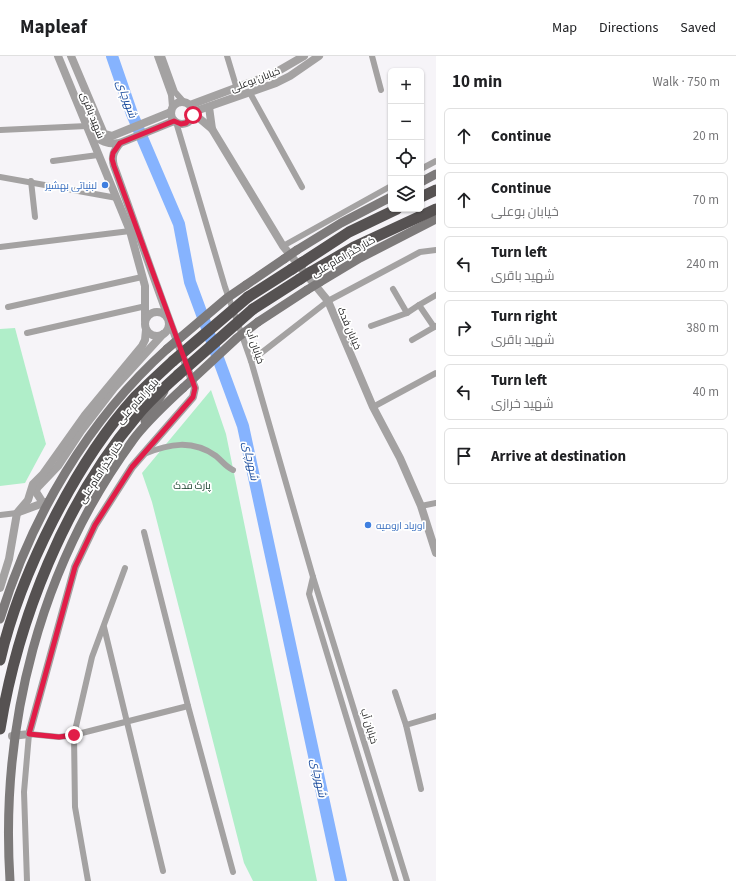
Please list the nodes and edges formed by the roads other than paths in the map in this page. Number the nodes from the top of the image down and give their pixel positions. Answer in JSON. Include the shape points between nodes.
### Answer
{"nodes":[{"id":1,"x":58,"y":56,"type":"edge"},
{"id":2,"x":71,"y":56,"type":"edge"},
{"id":3,"x":157,"y":56,"type":"edge"},
{"id":4,"x":162,"y":56,"type":"edge"},
{"id":5,"x":227,"y":56,"type":"edge"},
{"id":6,"x":304,"y":56,"type":"edge"},
{"id":7,"x":319,"y":56,"type":"edge"},
{"id":8,"x":372,"y":56,"type":"edge"},
{"id":9,"x":237,"y":89,"type":"junction"},
{"id":10,"x":381,"y":90,"type":"dead end"},
{"id":11,"x":250,"y":93,"type":"junction"},
{"id":12,"x":209,"y":107,"type":"junction"},
{"id":13,"x":190,"y":108,"type":"junction"},
{"id":14,"x":171,"y":109,"type":"junction"},
{"id":15,"x":175,"y":122,"type":"junction"},
{"id":16,"x":88,"y":128,"type":"junction"},
{"id":17,"x":212,"y":129,"type":"junction"},
{"id":18,"x":0,"y":130,"type":"edge"},
{"id":19,"x":120,"y":143,"type":"junction"},
{"id":20,"x":98,"y":155,"type":"junction"},
{"id":21,"x":53,"y":161,"type":"dead end"},
{"id":22,"x":436,"y":161,"type":"edge"},
{"id":23,"x":424,"y":167,"type":"edge"},
{"id":24,"x":436,"y":174,"type":"edge"},
{"id":25,"x":0,"y":177,"type":"edge"},
{"id":26,"x":424,"y":180,"type":"edge"},
{"id":27,"x":31,"y":181,"type":"junction"},
{"id":28,"x":302,"y":187,"type":"dead end"},
{"id":29,"x":388,"y":188,"type":"edge"},
{"id":30,"x":436,"y":190,"type":"edge"},
{"id":31,"x":424,"y":196,"type":"edge"},
{"id":32,"x":117,"y":198,"type":"junction"},
{"id":33,"x":388,"y":199,"type":"edge"},
{"id":34,"x":436,"y":209,"type":"edge"},
{"id":35,"x":391,"y":212,"type":"edge"},
{"id":36,"x":36,"y":217,"type":"dead end"},
{"id":37,"x":436,"y":219,"type":"edge"},
{"id":38,"x":130,"y":231,"type":"junction"},
{"id":39,"x":283,"y":246,"type":"junction"},
{"id":40,"x":0,"y":247,"type":"edge"},
{"id":41,"x":436,"y":250,"type":"edge"},
{"id":42,"x":142,"y":277,"type":"junction"},
{"id":43,"x":393,"y":289,"type":"dead end"},
{"id":44,"x":436,"y":295,"type":"edge"},
{"id":45,"x":328,"y":301,"type":"junction"},
{"id":46,"x":419,"y":305,"type":"junction"},
{"id":47,"x":146,"y":306,"type":"junction"},
{"id":48,"x":8,"y":307,"type":"dead end"},
{"id":49,"x":407,"y":313,"type":"junction"},
{"id":50,"x":145,"y":320,"type":"junction"},
{"id":51,"x":168,"y":320,"type":"junction"},
{"id":52,"x":371,"y":326,"type":"dead end"},
{"id":53,"x":435,"y":327,"type":"edge"},
{"id":54,"x":146,"y":330,"type":"junction"},
{"id":55,"x":28,"y":333,"type":"dead end"},
{"id":56,"x":163,"y":334,"type":"junction"},
{"id":57,"x":412,"y":340,"type":"dead end"},
{"id":58,"x":251,"y":361,"type":"junction"},
{"id":59,"x":436,"y":373,"type":"edge"},
{"id":60,"x":169,"y":384,"type":"junction"},
{"id":61,"x":373,"y":407,"type":"junction"},
{"id":62,"x":134,"y":439,"type":"junction"},
{"id":63,"x":142,"y":456,"type":"junction"},
{"id":64,"x":233,"y":470,"type":"dead end"},
{"id":65,"x":46,"y":502,"type":"junction"},
{"id":66,"x":436,"y":503,"type":"edge"},
{"id":67,"x":421,"y":506,"type":"junction"},
{"id":68,"x":17,"y":513,"type":"junction"},
{"id":69,"x":0,"y":515,"type":"edge"},
{"id":70,"x":144,"y":532,"type":"dead end"},
{"id":71,"x":436,"y":554,"type":"edge"},
{"id":72,"x":125,"y":568,"type":"dead end"},
{"id":73,"x":313,"y":577,"type":"junction"},
{"id":74,"x":2,"y":578,"type":"edge"},
{"id":75,"x":0,"y":588,"type":"edge"},
{"id":76,"x":0,"y":618,"type":"edge"},
{"id":77,"x":104,"y":627,"type":"junction"},
{"id":78,"x":0,"y":660,"type":"edge"},
{"id":79,"x":395,"y":692,"type":"dead end"},
{"id":80,"x":188,"y":706,"type":"junction"},
{"id":81,"x":436,"y":716,"type":"edge"},
{"id":82,"x":128,"y":720,"type":"junction"},
{"id":83,"x":406,"y":725,"type":"junction"},
{"id":84,"x":0,"y":729,"type":"edge"},
{"id":85,"x":29,"y":734,"type":"junction"},
{"id":86,"x":74,"y":735,"type":"junction"},
{"id":87,"x":12,"y":736,"type":"junction"},
{"id":88,"x":421,"y":789,"type":"dead end"},
{"id":89,"x":163,"y":871,"type":"dead end"},
{"id":90,"x":232,"y":872,"type":"dead end"},
{"id":91,"x":10,"y":881,"type":"edge"},
{"id":92,"x":27,"y":881,"type":"edge"},
{"id":93,"x":88,"y":881,"type":"edge"},
{"id":94,"x":396,"y":881,"type":"edge"},
{"id":95,"x":407,"y":881,"type":"edge"}],
"edges":[{"from":1,"to":16,"type":"street","name":"شهید باقری"},
{"from":2,"to":14,"type":"street","name":"شهید باقری","via":[[104,134],[112,136]]},
{"from":3,"to":14,"type":"street","via":[[171,95]]},
{"from":4,"to":13,"type":"street","via":[[175,92]]},
{"from":5,"to":9,"type":"street"},
{"from":6,"to":9,"type":"street","name":"خیابان بوعلی","via":[[286,68]]},
{"from":7,"to":11,"type":"street","name":"خیابان بوعلی","via":[[290,76]]},
{"from":8,"to":10,"type":"street"},
{"from":9,"to":13,"type":"street","name":"خیابان بوعلی"},
{"from":11,"to":12,"type":"street","name":"خیابان بوعلی"},
{"from":11,"to":28,"type":"street"},
{"from":12,"to":13,"type":"street","name":"خیابان بوعلی"},
{"from":12,"to":17,"type":"street","name":"خیابان فدک"},
{"from":13,"to":14,"type":"street","via":[[176,103]]},
{"from":13,"to":15,"type":"street","via":[[191,120],[186,123]]},
{"from":13,"to":17,"type":"street","name":"خیابان فدک"},
{"from":14,"to":15,"type":"street"},
{"from":15,"to":19,"type":"street"},
{"from":15,"to":58,"type":"street","name":"خیابان آب","via":[[225,287]]},
{"from":16,"to":18,"type":"street"},
{"from":16,"to":19,"type":"street","via":[[106,143]]},
{"from":16,"to":20,"type":"street","name":"شهید باقری"},
{"from":17,"to":39,"type":"street","name":"خیابان فدک"},
{"from":19,"to":51,"type":"street","name":"شهید باقری","via":[[112,159]]},
{"from":20,"to":21,"type":"street"},
{"from":20,"to":32,"type":"street","name":"شهید باقری"},
{"from":22,"to":23,"type":"street"},
{"from":24,"to":26,"type":"main road"},
{"from":25,"to":27,"type":"street"},
{"from":27,"to":32,"type":"street"},
{"from":27,"to":36,"type":"street"},
{"from":29,"to":39,"type":"street"},
{"from":30,"to":31,"type":"highway"},
{"from":32,"to":38,"type":"street","name":"شهید باقری"},
{"from":33,"to":65,"type":"main road","bridge":true,"via":[[297,250],[227,298],[167,349],[136,378],[95,428]]},
{"from":34,"to":60,"type":"highway","name":"بلوار امام علی","bridge":true,"via":[[354,247],[253,309]]},
{"from":35,"to":78,"type":"highway","name":"بلوار امام علی","bridge":true,"via":[[349,232],[248,296],[136,397],[84,466],[42,545],[20,596]]},
{"from":37,"to":62,"type":"main road","name":"کنار گذر امام علی","bridge":true,"via":[[360,258],[258,322],[183,388]]},
{"from":38,"to":40,"type":"street"},
{"from":38,"to":42,"type":"street","name":"شهید باقری"},
{"from":39,"to":45,"type":"street","name":"خیابان فدک"},
{"from":41,"to":45,"type":"street","via":[[420,252]]},
{"from":42,"to":47,"type":"street","name":"شهید باقری"},
{"from":42,"to":48,"type":"street"},
{"from":43,"to":49,"type":"street"},
{"from":44,"to":46,"type":"street"},
{"from":45,"to":58,"type":"street"},
{"from":45,"to":61,"type":"street","name":"خیابان فدک"},
{"from":46,"to":49,"type":"street"},
{"from":46,"to":53,"type":"street"},
{"from":47,"to":50,"type":"street","name":"شهید باقری"},
{"from":47,"to":55,"type":"street"},
{"from":49,"to":52,"type":"street"},
{"from":50,"to":51,"type":"street","via":[[156,312],[163,314]]},
{"from":50,"to":54,"type":"street"},
{"from":51,"to":56,"type":"street","via":[[168,328]]},
{"from":51,"to":63,"type":"street","name":"شهید باقری","via":[[195,388],[193,397]]},
{"from":53,"to":57,"type":"street"},
{"from":54,"to":56,"type":"street","via":[[155,336]]},
{"from":54,"to":68,"type":"street","via":[[142,346],[33,484],[28,500]]},
{"from":56,"to":65,"type":"street","via":[[114,388],[54,471],[37,488],[36,492]]},
{"from":58,"to":73,"type":"street","name":"خیابان آب"},
{"from":59,"to":61,"type":"street"},
{"from":60,"to":62,"type":"main road"},
{"from":60,"to":84,"type":"highway","name":"بلوار امام علی","via":[[138,415],[117,441],[96,473],[55,548],[28,616],[15,660]]},
{"from":61,"to":67,"type":"street","name":"خیابان فدک","via":[[400,458]]},
{"from":62,"to":87,"type":"main road","name":"کنار گذر امام علی","via":[[88,510],[66,550],[26,662]]},
{"from":63,"to":64,"type":"street","via":[[175,444],[192,445],[215,456]]},
{"from":63,"to":85,"type":"street","name":"شهید باقری","via":[[132,467],[95,525],[75,567]]},
{"from":65,"to":68,"type":"street"},
{"from":65,"to":76,"type":"main road","via":[[8,592]]},
{"from":66,"to":67,"type":"street"},
{"from":67,"to":71,"type":"street","name":"خیابان فدک"},
{"from":68,"to":69,"type":"street"},
{"from":68,"to":74,"type":"street","via":[[9,559]]},
{"from":70,"to":80,"type":"street"},
{"from":72,"to":77,"type":"street"},
{"from":73,"to":94,"type":"street","name":"خیابان آب","via":[[309,594]]},
{"from":73,"to":95,"type":"street","name":"خیابان آب"},
{"from":74,"to":75,"type":"street"},
{"from":77,"to":82,"type":"street"},
{"from":77,"to":86,"type":"street","via":[[92,657]]},
{"from":79,"to":83,"type":"street"},
{"from":80,"to":82,"type":"street"},
{"from":80,"to":90,"type":"street"},
{"from":81,"to":83,"type":"street"},
{"from":82,"to":86,"type":"street"},
{"from":82,"to":89,"type":"street"},
{"from":83,"to":88,"type":"street"},
{"from":85,"to":86,"type":"street","via":[[59,737]]},
{"from":85,"to":87,"type":"street"},
{"from":85,"to":92,"type":"street","via":[[24,792]]},
{"from":86,"to":93,"type":"street","via":[[75,807]]},
{"from":87,"to":91,"type":"main road","name":"کنار گذر امام علی","via":[[8,781]]}]}
